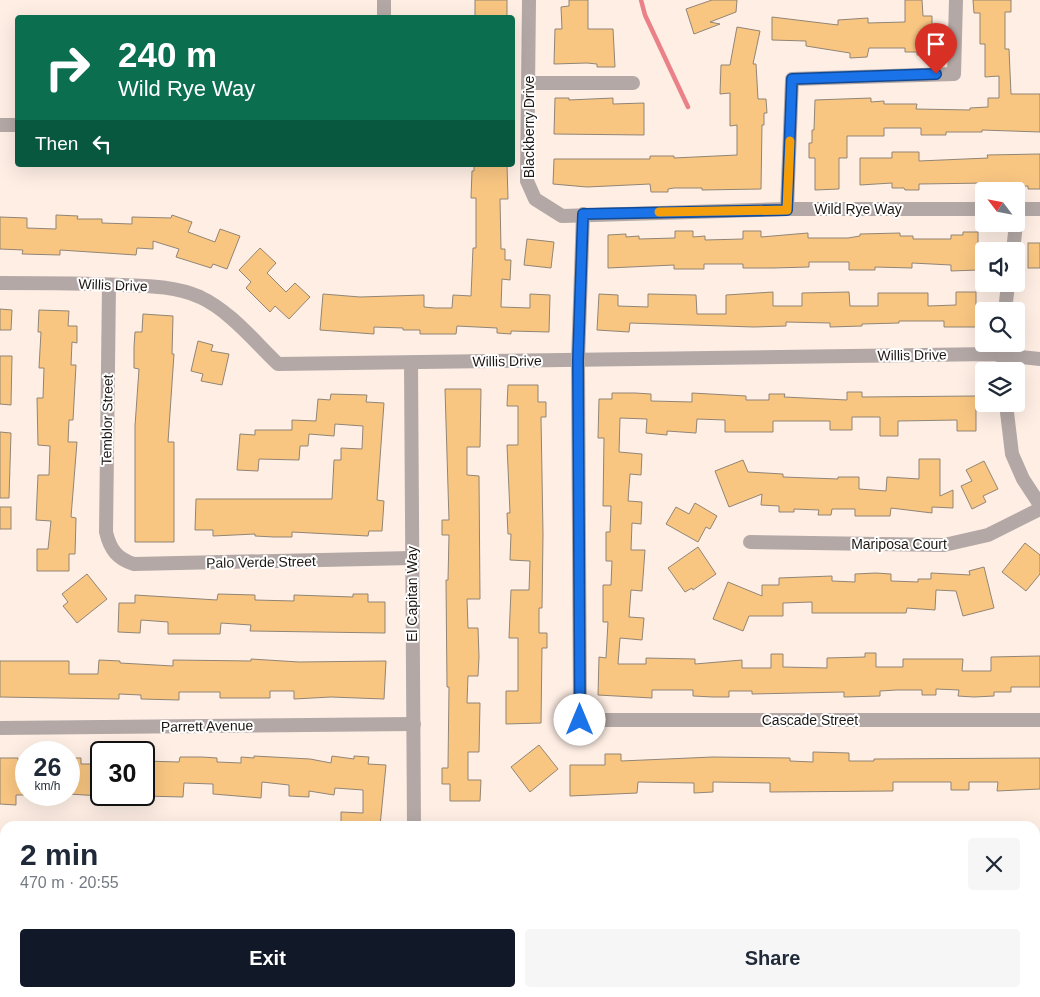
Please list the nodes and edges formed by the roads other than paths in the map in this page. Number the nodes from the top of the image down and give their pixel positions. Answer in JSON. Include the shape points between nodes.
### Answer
{"nodes":[{"id":1,"x":384,"y":0,"type":"edge"},
{"id":2,"x":530,"y":0,"type":"edge"},
{"id":3,"x":956,"y":0,"type":"edge"},
{"id":4,"x":384,"y":15,"type":"edge"},
{"id":5,"x":530,"y":83,"type":"junction"},
{"id":6,"x":633,"y":83,"type":"dead end"},
{"id":7,"x":15,"y":124,"type":"edge"},
{"id":8,"x":0,"y":125,"type":"edge"},
{"id":9,"x":787,"y":210,"type":"junction"},
{"id":10,"x":975,"y":210,"type":"edge"},
{"id":11,"x":1025,"y":210,"type":"edge"},
{"id":12,"x":1040,"y":210,"type":"edge"},
{"id":13,"x":583,"y":214,"type":"junction"},
{"id":14,"x":0,"y":283,"type":"edge"},
{"id":15,"x":109,"y":284,"type":"junction"},
{"id":16,"x":975,"y":350,"type":"edge"},
{"id":17,"x":1014,"y":352,"type":"edge"},
{"id":18,"x":578,"y":360,"type":"junction"},
{"id":19,"x":1040,"y":360,"type":"edge"},
{"id":20,"x":411,"y":363,"type":"junction"},
{"id":21,"x":1007,"y":412,"type":"edge"},
{"id":22,"x":1040,"y":505,"type":"edge"},
{"id":23,"x":1040,"y":510,"type":"edge"},
{"id":24,"x":750,"y":542,"type":"dead end"},
{"id":25,"x":114,"y":553,"type":"joint"},
{"id":26,"x":412,"y":558,"type":"junction"},
{"id":27,"x":1040,"y":720,"type":"edge"},
{"id":28,"x":414,"y":724,"type":"junction"},
{"id":29,"x":0,"y":728,"type":"edge"},
{"id":30,"x":414,"y":821,"type":"edge"}],
"edges":[{"from":1,"to":4,"type":"street"},
{"from":2,"to":5,"type":"street","name":"Blackberry Drive"},
{"from":3,"to":9,"type":"street","via":[[954,74],[792,79]]},
{"from":5,"to":6,"type":"street"},
{"from":5,"to":13,"type":"street","name":"Blackberry Drive","via":[[527,181],[535,199],[562,216]]},
{"from":7,"to":8,"type":"street"},
{"from":9,"to":10,"type":"street","name":"Wild Rye Way"},
{"from":9,"to":13,"type":"street","name":"Wild Rye Way"},
{"from":11,"to":12,"type":"street"},
{"from":13,"to":18,"type":"street"},
{"from":14,"to":15,"type":"street","name":"Willis Drive"},
{"from":15,"to":20,"type":"street","name":"Willis Drive","via":[[162,287],[201,298],[218,308],[278,364]]},
{"from":15,"to":25,"type":"street","name":"Temblor Street","via":[[106,532]]},
{"from":16,"to":18,"type":"street","name":"Willis Drive"},
{"from":17,"to":19,"type":"street","name":"Willis Drive"},
{"from":18,"to":20,"type":"street","name":"Willis Drive"},
{"from":18,"to":27,"type":"street","name":"Cascade Street","via":[[580,720]]},
{"from":20,"to":26,"type":"street","name":"El Capitan Way"},
{"from":21,"to":22,"type":"street","via":[[1012,454]]},
{"from":23,"to":24,"type":"street","name":"Mariposa Court","via":[[988,535],[944,546]]},
{"from":25,"to":26,"type":"street","name":"Palo Verde Street","via":[[123,561],[134,564]]},
{"from":26,"to":28,"type":"street","name":"El Capitan Way"},
{"from":28,"to":29,"type":"street","name":"Parrett Avenue"},
{"from":28,"to":30,"type":"street","name":"El Capitan Way"}]}
